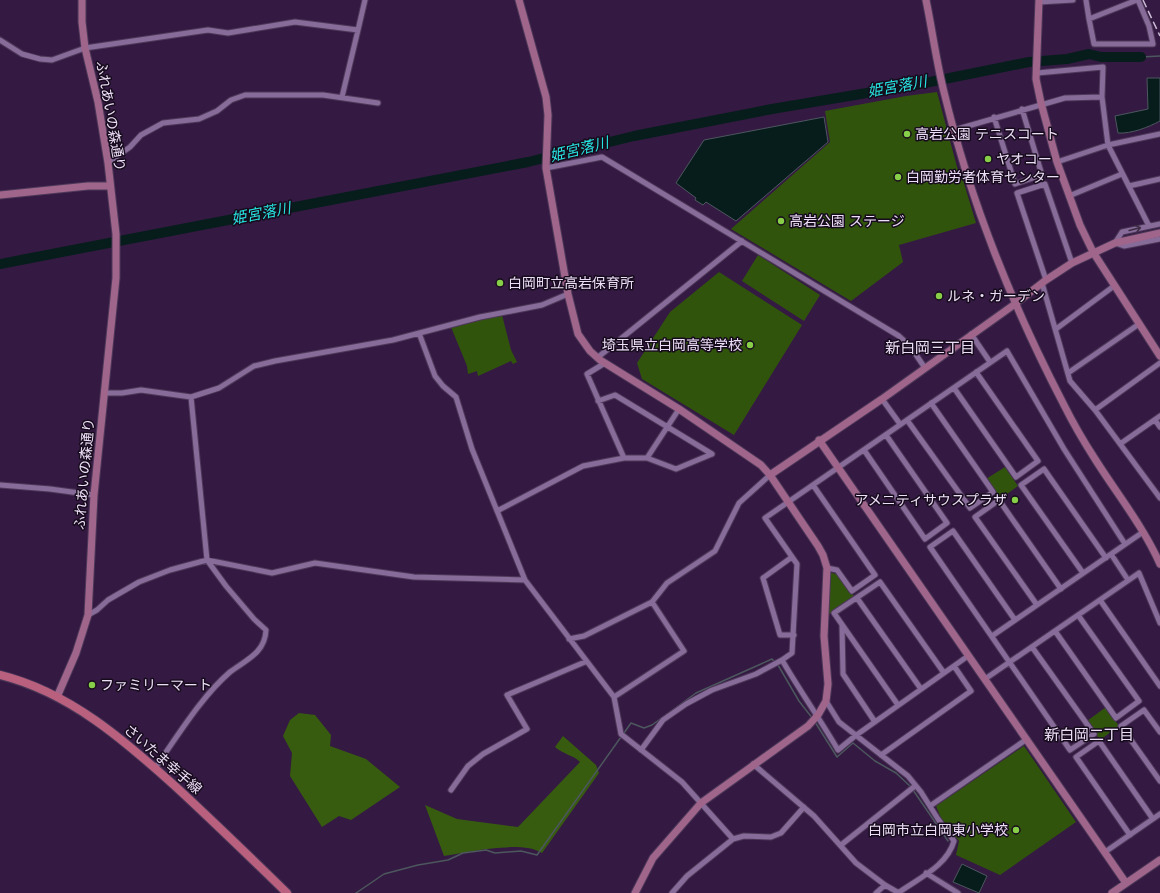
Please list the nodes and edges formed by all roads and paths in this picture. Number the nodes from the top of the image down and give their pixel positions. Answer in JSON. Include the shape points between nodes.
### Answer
{"nodes":[{"id":1,"x":82,"y":0,"type":"edge"},
{"id":2,"x":364,"y":0,"type":"edge"},
{"id":3,"x":519,"y":0,"type":"edge"},
{"id":4,"x":926,"y":0,"type":"edge"},
{"id":5,"x":1073,"y":0,"type":"edge"},
{"id":6,"x":1086,"y":0,"type":"edge"},
{"id":7,"x":1137,"y":0,"type":"edge"},
{"id":8,"x":1039,"y":1,"type":"edge"},
{"id":9,"x":1089,"y":20,"type":"junction"},
{"id":10,"x":358,"y":30,"type":"junction"},
{"id":11,"x":0,"y":40,"type":"edge"},
{"id":12,"x":85,"y":48,"type":"junction"},
{"id":13,"x":1037,"y":73,"type":"junction"},
{"id":14,"x":342,"y":97,"type":"junction"},
{"id":15,"x":1102,"y":97,"type":"junction"},
{"id":16,"x":378,"y":103,"type":"dead end"},
{"id":17,"x":1041,"y":103,"type":"junction"},
{"id":18,"x":1022,"y":109,"type":"junction"},
{"id":19,"x":994,"y":117,"type":"junction"},
{"id":20,"x":954,"y":130,"type":"junction"},
{"id":21,"x":1160,"y":134,"type":"edge"},
{"id":22,"x":1108,"y":145,"type":"junction"},
{"id":23,"x":1057,"y":162,"type":"junction"},
{"id":24,"x":108,"y":163,"type":"junction"},
{"id":25,"x":546,"y":168,"type":"junction"},
{"id":26,"x":1122,"y":174,"type":"junction"},
{"id":27,"x":1160,"y":179,"type":"edge"},
{"id":28,"x":110,"y":186,"type":"junction"},
{"id":29,"x":1129,"y":186,"type":"junction"},
{"id":30,"x":0,"y":195,"type":"edge"},
{"id":31,"x":1069,"y":196,"type":"junction"},
{"id":32,"x":1160,"y":224,"type":"edge"},
{"id":33,"x":1149,"y":226,"type":"junction"},
{"id":34,"x":1160,"y":233,"type":"edge"},
{"id":35,"x":1160,"y":239,"type":"edge"},
{"id":36,"x":742,"y":241,"type":"junction"},
{"id":37,"x":1115,"y":243,"type":"junction"},
{"id":38,"x":1093,"y":252,"type":"junction"},
{"id":39,"x":1072,"y":263,"type":"junction"},
{"id":40,"x":1044,"y":281,"type":"junction"},
{"id":41,"x":1114,"y":286,"type":"junction"},
{"id":42,"x":568,"y":294,"type":"junction"},
{"id":43,"x":1015,"y":304,"type":"junction"},
{"id":44,"x":1138,"y":324,"type":"junction"},
{"id":45,"x":1056,"y":329,"type":"junction"},
{"id":46,"x":419,"y":333,"type":"junction"},
{"id":47,"x":971,"y":334,"type":"junction"},
{"id":48,"x":1159,"y":353,"type":"edge"},
{"id":49,"x":597,"y":358,"type":"junction"},
{"id":50,"x":990,"y":362,"type":"junction"},
{"id":51,"x":605,"y":363,"type":"junction"},
{"id":52,"x":1160,"y":363,"type":"edge"},
{"id":53,"x":925,"y":368,"type":"junction"},
{"id":54,"x":976,"y":372,"type":"junction"},
{"id":55,"x":1068,"y":373,"type":"junction"},
{"id":56,"x":954,"y":388,"type":"junction"},
{"id":57,"x":104,"y":393,"type":"junction"},
{"id":58,"x":191,"y":397,"type":"junction"},
{"id":59,"x":882,"y":399,"type":"junction"},
{"id":60,"x":598,"y":401,"type":"junction"},
{"id":61,"x":931,"y":403,"type":"junction"},
{"id":62,"x":679,"y":409,"type":"junction"},
{"id":63,"x":1095,"y":410,"type":"junction"},
{"id":64,"x":1160,"y":416,"type":"edge"},
{"id":65,"x":908,"y":420,"type":"junction"},
{"id":66,"x":1155,"y":420,"type":"junction"},
{"id":67,"x":900,"y":424,"type":"junction"},
{"id":68,"x":668,"y":426,"type":"junction"},
{"id":69,"x":1160,"y":427,"type":"edge"},
{"id":70,"x":886,"y":435,"type":"junction"},
{"id":71,"x":819,"y":440,"type":"junction"},
{"id":72,"x":1120,"y":444,"type":"junction"},
{"id":73,"x":864,"y":450,"type":"junction"},
{"id":74,"x":624,"y":458,"type":"junction"},
{"id":75,"x":647,"y":458,"type":"junction"},
{"id":76,"x":838,"y":468,"type":"junction"},
{"id":77,"x":770,"y":475,"type":"junction"},
{"id":78,"x":0,"y":485,"type":"edge"},
{"id":79,"x":813,"y":485,"type":"junction"},
{"id":80,"x":94,"y":495,"type":"junction"},
{"id":81,"x":1160,"y":498,"type":"edge"},
{"id":82,"x":788,"y":502,"type":"junction"},
{"id":83,"x":497,"y":511,"type":"junction"},
{"id":84,"x":1144,"y":532,"type":"junction"},
{"id":85,"x":1125,"y":544,"type":"junction"},
{"id":86,"x":1157,"y":549,"type":"edge"},
{"id":87,"x":1111,"y":554,"type":"junction"},
{"id":88,"x":792,"y":557,"type":"junction"},
{"id":89,"x":1106,"y":558,"type":"junction"},
{"id":90,"x":207,"y":560,"type":"junction"},
{"id":91,"x":1160,"y":564,"type":"edge"},
{"id":92,"x":827,"y":568,"type":"junction"},
{"id":93,"x":1083,"y":573,"type":"junction"},
{"id":94,"x":525,"y":580,"type":"junction"},
{"id":95,"x":1128,"y":580,"type":"junction"},
{"id":96,"x":1061,"y":589,"type":"junction"},
{"id":97,"x":857,"y":598,"type":"junction"},
{"id":98,"x":1100,"y":600,"type":"junction"},
{"id":99,"x":652,"y":602,"type":"junction"},
{"id":100,"x":1037,"y":605,"type":"junction"},
{"id":101,"x":88,"y":615,"type":"junction"},
{"id":102,"x":1078,"y":615,"type":"junction"},
{"id":103,"x":1015,"y":620,"type":"junction"},
{"id":104,"x":1160,"y":623,"type":"edge"},
{"id":105,"x":842,"y":625,"type":"junction"},
{"id":106,"x":1055,"y":631,"type":"junction"},
{"id":107,"x":794,"y":635,"type":"junction"},
{"id":108,"x":992,"y":636,"type":"junction"},
{"id":109,"x":569,"y":639,"type":"junction"},
{"id":110,"x":1032,"y":646,"type":"junction"},
{"id":111,"x":968,"y":656,"type":"junction"},
{"id":112,"x":782,"y":660,"type":"junction"},
{"id":113,"x":585,"y":662,"type":"junction"},
{"id":114,"x":1010,"y":662,"type":"junction"},
{"id":115,"x":954,"y":666,"type":"junction"},
{"id":116,"x":944,"y":673,"type":"junction"},
{"id":117,"x":0,"y":675,"type":"edge"},
{"id":118,"x":985,"y":679,"type":"junction"},
{"id":119,"x":1160,"y":686,"type":"edge"},
{"id":120,"x":921,"y":689,"type":"junction"},
{"id":121,"x":57,"y":697,"type":"junction"},
{"id":122,"x":614,"y":697,"type":"junction"},
{"id":123,"x":826,"y":701,"type":"junction"},
{"id":124,"x":898,"y":705,"type":"junction"},
{"id":125,"x":818,"y":715,"type":"junction"},
{"id":126,"x":875,"y":722,"type":"junction"},
{"id":127,"x":1160,"y":732,"type":"edge"},
{"id":128,"x":855,"y":736,"type":"junction"},
{"id":129,"x":1027,"y":739,"type":"junction"},
{"id":130,"x":641,"y":750,"type":"junction"},
{"id":131,"x":881,"y":755,"type":"junction"},
{"id":132,"x":753,"y":764,"type":"junction"},
{"id":133,"x":155,"y":768,"type":"junction"},
{"id":134,"x":1160,"y":781,"type":"edge"},
{"id":135,"x":916,"y":786,"type":"junction"},
{"id":136,"x":451,"y":790,"type":"dead end"},
{"id":137,"x":701,"y":803,"type":"junction"},
{"id":138,"x":930,"y":806,"type":"junction"},
{"id":139,"x":804,"y":807,"type":"junction"},
{"id":140,"x":1158,"y":817,"type":"edge"},
{"id":141,"x":1130,"y":835,"type":"junction"},
{"id":142,"x":734,"y":839,"type":"junction"},
{"id":143,"x":841,"y":845,"type":"junction"},
{"id":144,"x":1105,"y":852,"type":"junction"},
{"id":145,"x":1160,"y":860,"type":"edge"},
{"id":146,"x":926,"y":873,"type":"junction"},
{"id":147,"x":1126,"y":883,"type":"junction"},
{"id":148,"x":885,"y":885,"type":"junction"},
{"id":149,"x":637,"y":892,"type":"edge"},
{"id":150,"x":287,"y":893,"type":"edge"},
{"id":151,"x":672,"y":893,"type":"edge"},
{"id":152,"x":876,"y":893,"type":"edge"},
{"id":153,"x":899,"y":893,"type":"edge"},
{"id":154,"x":958,"y":893,"type":"edge"},
{"id":155,"x":1112,"y":893,"type":"edge"}],
"edges":[{"from":1,"to":12,"type":"street","name":"ふれあいの森通り"},
{"from":2,"to":10,"type":"street"},
{"from":3,"to":25,"type":"street","via":[[546,97]]},
{"from":4,"to":20,"type":"street","via":[[939,70]]},
{"from":5,"to":8,"type":"street"},
{"from":6,"to":9,"type":"street"},
{"from":7,"to":9,"type":"street"},
{"from":7,"to":9,"type":"street","via":[[1149,26],[1153,44],[1094,44]]},
{"from":8,"to":13,"type":"street"},
{"from":10,"to":12,"type":"street","via":[[295,22],[228,33],[208,30]]},
{"from":10,"to":14,"type":"street"},
{"from":11,"to":12,"type":"street","via":[[22,54],[40,59],[52,60]]},
{"from":12,"to":24,"type":"street","name":"ふれあいの森通り","via":[[98,102]]},
{"from":13,"to":15,"type":"street","via":[[1103,67]]},
{"from":13,"to":17,"type":"street"},
{"from":14,"to":16,"type":"street"},
{"from":14,"to":24,"type":"street","via":[[299,94],[246,95],[231,100],[199,119],[163,123],[142,135]]},
{"from":15,"to":17,"type":"street","via":[[1065,98]]},
{"from":15,"to":22,"type":"street"},
{"from":17,"to":18,"type":"street"},
{"from":17,"to":23,"type":"street"},
{"from":18,"to":19,"type":"street"},
{"from":18,"to":19,"type":"street","via":[[1042,175],[1015,184]]},
{"from":19,"to":20,"type":"street"},
{"from":20,"to":43,"type":"street","via":[[975,201]]},
{"from":21,"to":22,"type":"street"},
{"from":22,"to":23,"type":"street"},
{"from":22,"to":26,"type":"street"},
{"from":23,"to":31,"type":"street"},
{"from":24,"to":28,"type":"street","name":"ふれあいの森通り"},
{"from":25,"to":36,"type":"street","via":[[602,157]]},
{"from":25,"to":42,"type":"street"},
{"from":26,"to":29,"type":"street"},
{"from":26,"to":31,"type":"street"},
{"from":27,"to":29,"type":"street"},
{"from":28,"to":30,"type":"street"},
{"from":28,"to":57,"type":"street","name":"ふれあいの森通り","via":[[116,236],[116,278]]},
{"from":29,"to":33,"type":"street"},
{"from":31,"to":38,"type":"street"},
{"from":32,"to":33,"type":"street"},
{"from":37,"to":33,"type":"street","one_way":true,"via":[[1122,232]]},
{"from":34,"to":37,"type":"street"},
{"from":35,"to":37,"type":"street","via":[[1124,246]]},
{"from":36,"to":49,"type":"street"},
{"from":36,"to":53,"type":"street","via":[[899,336],[910,346]]},
{"from":37,"to":38,"type":"street"},
{"from":38,"to":39,"type":"street"},
{"from":38,"to":41,"type":"street"},
{"from":39,"to":40,"type":"street"},
{"from":39,"to":40,"type":"street","via":[[1045,184],[1017,193]]},
{"from":40,"to":43,"type":"street"},
{"from":40,"to":45,"type":"street"},
{"from":41,"to":44,"type":"street"},
{"from":41,"to":45,"type":"street"},
{"from":42,"to":46,"type":"street","via":[[542,305],[511,310]]},
{"from":42,"to":49,"type":"street","via":[[578,334]]},
{"from":43,"to":47,"type":"street"},
{"from":43,"to":84,"type":"street","via":[[1064,406],[1094,458]]},
{"from":44,"to":48,"type":"street"},
{"from":44,"to":55,"type":"street"},
{"from":45,"to":55,"type":"street"},
{"from":46,"to":58,"type":"street","via":[[393,340],[275,360],[254,366],[219,388]]},
{"from":46,"to":83,"type":"street","via":[[434,376],[456,397],[472,449]]},
{"from":47,"to":50,"type":"street"},
{"from":47,"to":53,"type":"street"},
{"from":49,"to":51,"type":"street"},
{"from":50,"to":54,"type":"street"},
{"from":50,"to":85,"type":"street","via":[[1006,351],[1064,449]]},
{"from":51,"to":60,"type":"street","via":[[587,374]]},
{"from":51,"to":62,"type":"street"},
{"from":52,"to":63,"type":"street"},
{"from":53,"to":59,"type":"street"},
{"from":54,"to":56,"type":"street"},
{"from":54,"to":56,"type":"street","via":[[1038,461],[1016,477]]},
{"from":55,"to":63,"type":"street","via":[[1070,381]]},
{"from":56,"to":61,"type":"street"},
{"from":57,"to":58,"type":"street","via":[[141,390]]},
{"from":57,"to":80,"type":"street","name":"ふれあいの森通り"},
{"from":58,"to":90,"type":"street"},
{"from":59,"to":67,"type":"street"},
{"from":59,"to":71,"type":"street"},
{"from":60,"to":68,"type":"street","via":[[615,394]]},
{"from":60,"to":74,"type":"street"},
{"from":61,"to":65,"type":"street"},
{"from":61,"to":65,"type":"street","via":[[993,492],[970,508]]},
{"from":62,"to":68,"type":"street"},
{"from":62,"to":77,"type":"street","via":[[761,465]]},
{"from":63,"to":72,"type":"street"},
{"from":64,"to":66,"type":"street"},
{"from":65,"to":67,"type":"street"},
{"from":66,"to":69,"type":"street"},
{"from":66,"to":72,"type":"street"},
{"from":67,"to":70,"type":"street"},
{"from":68,"to":75,"type":"street"},
{"from":68,"to":75,"type":"street","via":[[712,454],[676,468]]},
{"from":70,"to":73,"type":"street"},
{"from":70,"to":73,"type":"street","via":[[948,523],[925,539]]},
{"from":71,"to":76,"type":"street"},
{"from":71,"to":77,"type":"street"},
{"from":72,"to":81,"type":"street"},
{"from":73,"to":76,"type":"street"},
{"from":74,"to":75,"type":"street"},
{"from":74,"to":83,"type":"street","via":[[584,466]]},
{"from":76,"to":79,"type":"street"},
{"from":76,"to":111,"type":"street"},
{"from":77,"to":82,"type":"street"},
{"from":77,"to":99,"type":"street","via":[[739,503],[714,551],[667,583]]},
{"from":78,"to":80,"type":"street"},
{"from":79,"to":82,"type":"street"},
{"from":79,"to":92,"type":"street","via":[[875,574],[852,591],[837,570]]},
{"from":80,"to":101,"type":"street","name":"ふれあいの森通り"},
{"from":82,"to":88,"type":"street","via":[[765,518]]},
{"from":82,"to":92,"type":"street","via":[[823,554]]},
{"from":83,"to":94,"type":"street"},
{"from":84,"to":85,"type":"street"},
{"from":84,"to":86,"type":"street"},
{"from":85,"to":87,"type":"street"},
{"from":86,"to":91,"type":"street"},
{"from":87,"to":89,"type":"street"},
{"from":87,"to":95,"type":"street"},
{"from":88,"to":107,"type":"street","via":[[797,564]]},
{"from":88,"to":107,"type":"street","via":[[763,578],[780,635]]},
{"from":89,"to":93,"type":"street"},
{"from":89,"to":93,"type":"street","via":[[1044,469],[1021,485]]},
{"from":90,"to":94,"type":"street","via":[[272,573],[315,563],[414,577]]},
{"from":90,"to":101,"type":"street","via":[[139,582]]},
{"from":90,"to":133,"type":"street","via":[[226,586],[266,630],[265,639],[257,653],[209,693]]},
{"from":92,"to":123,"type":"street","via":[[824,636],[828,684]]},
{"from":93,"to":96,"type":"street"},
{"from":94,"to":109,"type":"street"},
{"from":95,"to":98,"type":"street"},
{"from":95,"to":104,"type":"street","via":[[1139,572]]},
{"from":96,"to":100,"type":"street"},
{"from":96,"to":100,"type":"street","via":[[999,500],[975,517]]},
{"from":97,"to":105,"type":"street","via":[[834,613]]},
{"from":97,"to":116,"type":"street","via":[[880,582]]},
{"from":97,"to":120,"type":"street"},
{"from":98,"to":102,"type":"street"},
{"from":98,"to":119,"type":"street"},
{"from":99,"to":109,"type":"street","via":[[584,636]]},
{"from":99,"to":122,"type":"street","via":[[684,651]]},
{"from":100,"to":103,"type":"street"},
{"from":101,"to":121,"type":"street","name":"ふれあいの森通り","via":[[76,653]]},
{"from":102,"to":106,"type":"street"},
{"from":102,"to":106,"type":"street","via":[[1139,702],[1116,718]]},
{"from":103,"to":108,"type":"street"},
{"from":103,"to":108,"type":"street","via":[[953,532],[930,547]]},
{"from":105,"to":124,"type":"street"},
{"from":105,"to":126,"type":"street","via":[[842,674]]},
{"from":106,"to":110,"type":"street"},
{"from":107,"to":112,"type":"street","via":[[792,653]]},
{"from":108,"to":114,"type":"street"},
{"from":109,"to":113,"type":"street"},
{"from":110,"to":114,"type":"street"},
{"from":110,"to":114,"type":"street","via":[[1094,734],[1070,750]]},
{"from":111,"to":115,"type":"street"},
{"from":111,"to":118,"type":"street"},
{"from":112,"to":125,"type":"street"},
{"from":112,"to":130,"type":"street","via":[[686,704],[663,720]]},
{"from":113,"to":122,"type":"street"},
{"from":113,"to":136,"type":"street","via":[[507,695],[527,729],[483,754],[468,766]]},
{"from":114,"to":118,"type":"street"},
{"from":115,"to":116,"type":"street"},
{"from":115,"to":131,"type":"street","via":[[971,691]]},
{"from":116,"to":120,"type":"street"},
{"from":117,"to":121,"type":"main road","name":"さいたま幸手線"},
{"from":118,"to":129,"type":"street"},
{"from":120,"to":124,"type":"street"},
{"from":121,"to":133,"type":"main road","name":"さいたま幸手線","via":[[108,728]]},
{"from":122,"to":130,"type":"street","via":[[621,734]]},
{"from":123,"to":125,"type":"street"},
{"from":123,"to":128,"type":"street","via":[[839,722]]},
{"from":124,"to":126,"type":"street"},
{"from":125,"to":128,"type":"street","via":[[838,750]]},
{"from":125,"to":132,"type":"street","via":[[808,726]]},
{"from":126,"to":128,"type":"street"},
{"from":127,"to":134,"type":"street","via":[[1144,710],[1121,726]]},
{"from":128,"to":131,"type":"street"},
{"from":129,"to":138,"type":"street"},
{"from":129,"to":144,"type":"street"},
{"from":130,"to":137,"type":"street","via":[[682,782]]},
{"from":131,"to":135,"type":"street"},
{"from":132,"to":137,"type":"street"},
{"from":132,"to":139,"type":"street"},
{"from":133,"to":150,"type":"main road","name":"さいたま幸手線"},
{"from":135,"to":138,"type":"street"},
{"from":135,"to":143,"type":"street"},
{"from":137,"to":142,"type":"street"},
{"from":137,"to":149,"type":"street","via":[[653,858]]},
{"from":138,"to":146,"type":"street","via":[[954,841],[946,859]]},
{"from":139,"to":142,"type":"street","via":[[781,833],[771,837],[744,836]]},
{"from":139,"to":143,"type":"street"},
{"from":140,"to":141,"type":"street"},
{"from":140,"to":141,"type":"street","via":[[1099,741],[1076,757]]},
{"from":141,"to":144,"type":"street"},
{"from":142,"to":151,"type":"street","via":[[687,876]]},
{"from":143,"to":148,"type":"street","via":[[856,863]]},
{"from":144,"to":147,"type":"street"},
{"from":145,"to":147,"type":"street"},
{"from":146,"to":153,"type":"street"},
{"from":146,"to":154,"type":"street"},
{"from":147,"to":155,"type":"street"},
{"from":148,"to":152,"type":"street"},
{"from":148,"to":153,"type":"street"}]}
